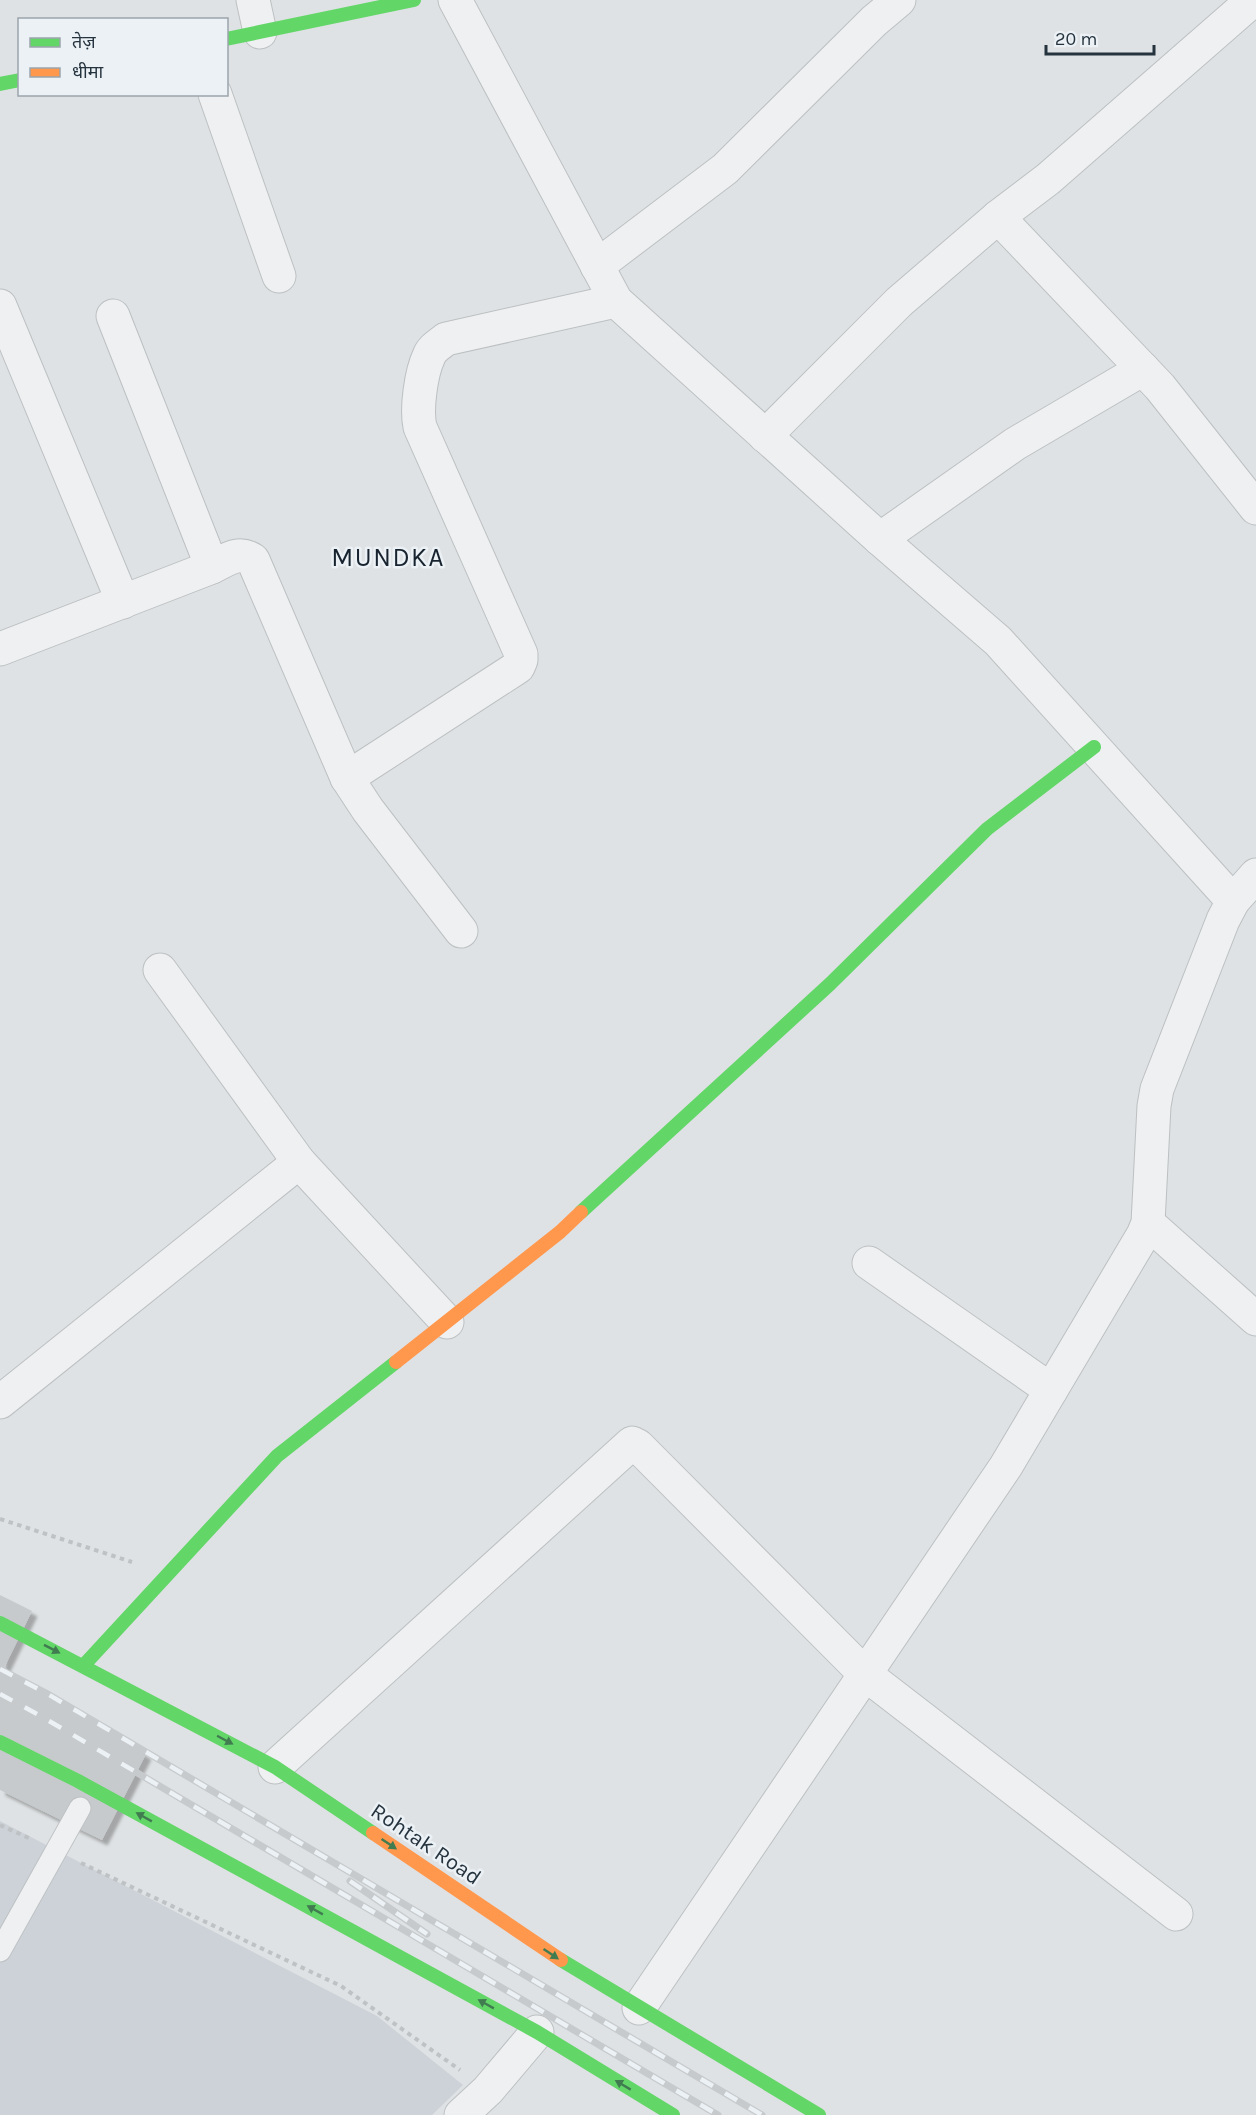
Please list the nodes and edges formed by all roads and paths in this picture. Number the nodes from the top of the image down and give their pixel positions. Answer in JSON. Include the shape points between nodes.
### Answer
{"nodes":[{"id":1,"x":253,"y":0,"type":"edge"},
{"id":2,"x":414,"y":0,"type":"edge"},
{"id":3,"x":455,"y":0,"type":"edge"},
{"id":4,"x":899,"y":0,"type":"edge"},
{"id":5,"x":1253,"y":0,"type":"edge"},
{"id":6,"x":260,"y":32,"type":"junction"},
{"id":7,"x":228,"y":39,"type":"edge"},
{"id":8,"x":18,"y":80,"type":"edge"},
{"id":9,"x":0,"y":84,"type":"edge"},
{"id":10,"x":216,"y":96,"type":"edge"},
{"id":11,"x":998,"y":217,"type":"junction"},
{"id":12,"x":597,"y":266,"type":"junction"},
{"id":13,"x":279,"y":276,"type":"dead end"},
{"id":14,"x":616,"y":301,"type":"junction"},
{"id":15,"x":0,"y":306,"type":"edge"},
{"id":16,"x":113,"y":316,"type":"dead end"},
{"id":17,"x":1143,"y":369,"type":"junction"},
{"id":18,"x":765,"y":436,"type":"junction"},
{"id":19,"x":1256,"y":508,"type":"edge"},
{"id":20,"x":880,"y":539,"type":"junction"},
{"id":21,"x":212,"y":567,"type":"junction"},
{"id":22,"x":123,"y":602,"type":"junction"},
{"id":23,"x":0,"y":649,"type":"edge"},
{"id":24,"x":1094,"y":747,"type":"junction"},
{"id":25,"x":347,"y":778,"type":"junction"},
{"id":26,"x":1256,"y":874,"type":"edge"},
{"id":27,"x":1233,"y":901,"type":"junction"},
{"id":28,"x":461,"y":931,"type":"dead end"},
{"id":29,"x":160,"y":970,"type":"dead end"},
{"id":30,"x":299,"y":1162,"type":"junction"},
{"id":31,"x":1148,"y":1223,"type":"junction"},
{"id":32,"x":869,"y":1263,"type":"dead end"},
{"id":33,"x":1256,"y":1319,"type":"edge"},
{"id":34,"x":447,"y":1322,"type":"junction"},
{"id":35,"x":1051,"y":1390,"type":"junction"},
{"id":36,"x":0,"y":1402,"type":"edge"},
{"id":37,"x":0,"y":1519,"type":"edge"},
{"id":38,"x":170,"y":1574,"type":"junction"},
{"id":39,"x":0,"y":1623,"type":"edge"},
{"id":40,"x":84,"y":1665,"type":"junction"},
{"id":41,"x":865,"y":1674,"type":"junction"},
{"id":42,"x":0,"y":1742,"type":"edge"},
{"id":43,"x":275,"y":1767,"type":"junction"},
{"id":44,"x":80,"y":1808,"type":"dead end"},
{"id":45,"x":0,"y":1825,"type":"edge"},
{"id":46,"x":56,"y":1851,"type":"junction"},
{"id":47,"x":1176,"y":1914,"type":"dead end"},
{"id":48,"x":0,"y":1951,"type":"edge"},
{"id":49,"x":639,"y":2008,"type":"junction"},
{"id":50,"x":537,"y":2032,"type":"junction"},
{"id":51,"x":488,"y":2090,"type":"junction"},
{"id":52,"x":461,"y":2115,"type":"edge"},
{"id":53,"x":673,"y":2115,"type":"edge"},
{"id":54,"x":819,"y":2115,"type":"edge"}],
"edges":[{"from":1,"to":6,"type":"street"},
{"from":2,"to":6,"type":"main road"},
{"from":3,"to":12,"type":"street"},
{"from":4,"to":12,"type":"street","via":[[725,169]]},
{"from":5,"to":11,"type":"street","via":[[1048,179]]},
{"from":6,"to":7,"type":"main road"},
{"from":8,"to":9,"type":"main road"},
{"from":10,"to":13,"type":"street"},
{"from":11,"to":17,"type":"street"},
{"from":11,"to":18,"type":"street","via":[[899,302]]},
{"from":12,"to":14,"type":"street"},
{"from":14,"to":18,"type":"street"},
{"from":14,"to":25,"type":"street","via":[[446,339],[429,355],[417,406],[420,428],[522,660],[518,667]]},
{"from":15,"to":22,"type":"street"},
{"from":16,"to":21,"type":"street"},
{"from":17,"to":19,"type":"street"},
{"from":17,"to":20,"type":"street","via":[[1015,444]]},
{"from":18,"to":20,"type":"street"},
{"from":20,"to":24,"type":"street","via":[[998,640]]},
{"from":21,"to":22,"type":"street"},
{"from":21,"to":25,"type":"street","via":[[236,556],[254,560]]},
{"from":22,"to":23,"type":"street"},
{"from":24,"to":27,"type":"street"},
{"from":24,"to":34,"type":"main road","via":[[987,829],[830,984],[560,1232]]},
{"from":25,"to":28,"type":"street"},
{"from":26,"to":27,"type":"street"},
{"from":27,"to":31,"type":"street","via":[[1157,1089]]},
{"from":29,"to":30,"type":"street"},
{"from":30,"to":34,"type":"street"},
{"from":30,"to":36,"type":"street"},
{"from":31,"to":33,"type":"street"},
{"from":31,"to":35,"type":"street"},
{"from":32,"to":35,"type":"street"},
{"from":34,"to":38,"type":"main road","via":[[277,1456]]},
{"from":35,"to":41,"type":"street","via":[[1006,1466]]},
{"from":37,"to":38,"type":"path"},
{"from":38,"to":40,"type":"main road"},
{"from":39,"to":40,"type":"main road","name":"Rohtak Road","one_way":true},
{"from":40,"to":43,"type":"main road","name":"Rohtak Road","one_way":true},
{"from":41,"to":43,"type":"street","via":[[632,1443]]},
{"from":41,"to":47,"type":"street"},
{"from":41,"to":49,"type":"street"},
{"from":50,"to":42,"type":"main road","one_way":true},
{"from":43,"to":49,"type":"main road","name":"Rohtak Road","one_way":true,"via":[[578,1972]]},
{"from":44,"to":46,"type":"lane"},
{"from":45,"to":46,"type":"path"},
{"from":46,"to":48,"type":"lane"},
{"from":46,"to":51,"type":"path","via":[[341,1986]]},
{"from":49,"to":54,"type":"main road","name":"Rohtak Road"},
{"from":50,"to":51,"type":"street"},
{"from":53,"to":50,"type":"main road","one_way":true},
{"from":51,"to":52,"type":"street"}]}
